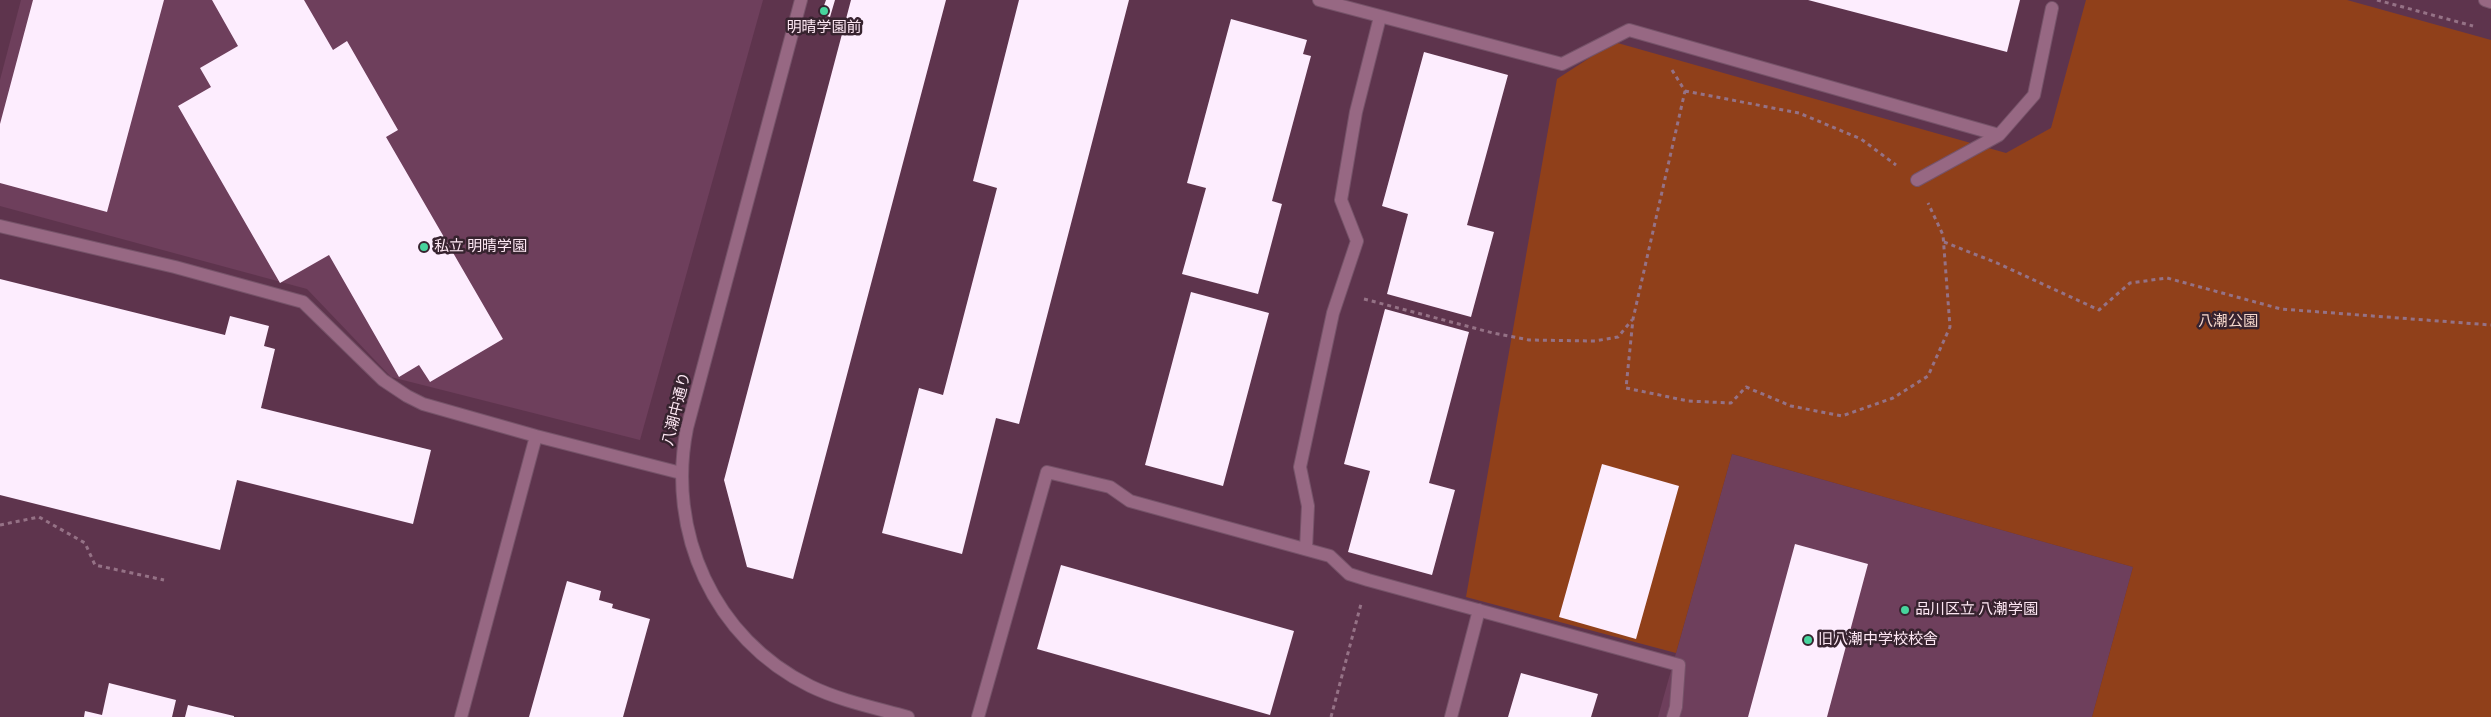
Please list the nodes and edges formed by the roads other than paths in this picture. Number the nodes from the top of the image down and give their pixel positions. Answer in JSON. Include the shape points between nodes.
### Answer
{"nodes":[{"id":1,"x":802,"y":0,"type":"edge"},
{"id":2,"x":1319,"y":0,"type":"edge"},
{"id":3,"x":2485,"y":0,"type":"edge"},
{"id":4,"x":2491,"y":2,"type":"edge"},
{"id":5,"x":2052,"y":8,"type":"dead end"},
{"id":6,"x":1380,"y":17,"type":"junction"},
{"id":7,"x":1998,"y":135,"type":"junction"},
{"id":8,"x":1917,"y":180,"type":"road end"},
{"id":9,"x":0,"y":226,"type":"edge"},
{"id":10,"x":536,"y":436,"type":"junction"},
{"id":11,"x":681,"y":473,"type":"junction"},
{"id":12,"x":1306,"y":549,"type":"junction"},
{"id":13,"x":1479,"y":610,"type":"junction"},
{"id":14,"x":461,"y":717,"type":"edge"},
{"id":15,"x":908,"y":717,"type":"edge"},
{"id":16,"x":978,"y":717,"type":"edge"},
{"id":17,"x":1451,"y":717,"type":"edge"},
{"id":18,"x":1673,"y":717,"type":"edge"}],
"edges":[{"from":1,"to":11,"type":"street","name":"八潮中通り","via":[[687,428]]},
{"from":2,"to":6,"type":"street"},
{"from":3,"to":4,"type":"street"},
{"from":5,"to":7,"type":"street","via":[[2034,95]]},
{"from":6,"to":7,"type":"street","via":[[1562,64],[1629,30]]},
{"from":6,"to":12,"type":"street","via":[[1356,112],[1341,200],[1357,241],[1337,301],[1300,468],[1308,506]]},
{"from":7,"to":8,"type":"street"},
{"from":9,"to":10,"type":"street","via":[[175,267],[303,302],[383,380],[407,396],[448,413]]},
{"from":10,"to":11,"type":"street"},
{"from":10,"to":14,"type":"street"},
{"from":11,"to":15,"type":"street","name":"八潮中通り","via":[[682,502],[698,567],[715,601],[736,629],[771,662],[811,686],[849,701]]},
{"from":12,"to":13,"type":"street","via":[[1330,556],[1349,574]]},
{"from":12,"to":16,"type":"street","via":[[1130,501],[1110,487],[1047,472]]},
{"from":13,"to":17,"type":"street"},
{"from":13,"to":18,"type":"street","via":[[1679,665]]}]}
